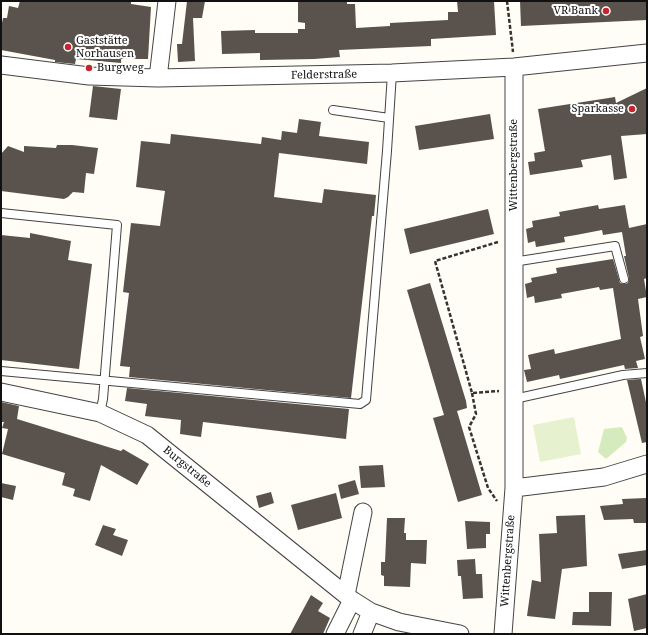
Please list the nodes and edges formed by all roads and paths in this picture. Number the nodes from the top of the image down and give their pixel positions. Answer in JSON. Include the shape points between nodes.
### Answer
{"nodes":[{"id":1,"x":167,"y":1,"type":"edge"},
{"id":2,"x":507,"y":1,"type":"edge"},
{"id":3,"x":647,"y":53,"type":"edge"},
{"id":4,"x":1,"y":65,"type":"edge"},
{"id":5,"x":514,"y":67,"type":"junction"},
{"id":6,"x":392,"y":73,"type":"junction"},
{"id":7,"x":158,"y":78,"type":"junction"},
{"id":8,"x":332,"y":110,"type":"dead end"},
{"id":9,"x":389,"y":118,"type":"junction"},
{"id":10,"x":1,"y":213,"type":"edge"},
{"id":11,"x":514,"y":237,"type":"junction"},
{"id":12,"x":513,"y":262,"type":"junction"},
{"id":13,"x":624,"y":279,"type":"dead end"},
{"id":14,"x":1,"y":371,"type":"edge"},
{"id":15,"x":647,"y":373,"type":"edge"},
{"id":16,"x":104,"y":381,"type":"junction"},
{"id":17,"x":1,"y":392,"type":"edge"},
{"id":18,"x":472,"y":393,"type":"junction"},
{"id":19,"x":514,"y":394,"type":"junction"},
{"id":20,"x":100,"y":413,"type":"junction"},
{"id":21,"x":647,"y":464,"type":"edge"},
{"id":22,"x":514,"y":488,"type":"junction"},
{"id":23,"x":363,"y":512,"type":"dead end"},
{"id":24,"x":511,"y":522,"type":"junction"},
{"id":25,"x":349,"y":597,"type":"junction"},
{"id":26,"x":372,"y":612,"type":"junction"},
{"id":27,"x":335,"y":634,"type":"edge"},
{"id":28,"x":362,"y":634,"type":"edge"},
{"id":29,"x":460,"y":634,"type":"edge"},
{"id":30,"x":503,"y":634,"type":"edge"}],
"edges":[{"from":1,"to":7,"type":"street"},
{"from":2,"to":5,"type":"path"},
{"from":3,"to":5,"type":"street","name":"Felderstraße"},
{"from":4,"to":7,"type":"street","name":"Felderstraße","via":[[89,76]]},
{"from":5,"to":6,"type":"street","name":"Felderstraße"},
{"from":5,"to":11,"type":"street","name":"Wittenbergstraße"},
{"from":6,"to":7,"type":"street","name":"Felderstraße"},
{"from":6,"to":9,"type":"lane"},
{"from":8,"to":9,"type":"lane"},
{"from":9,"to":16,"type":"lane","via":[[366,400],[360,404]]},
{"from":10,"to":16,"type":"lane","via":[[117,225]]},
{"from":11,"to":12,"type":"street","name":"Wittenbergstraße"},
{"from":11,"to":18,"type":"path","via":[[435,260]]},
{"from":12,"to":13,"type":"lane","via":[[615,246]]},
{"from":12,"to":19,"type":"street","name":"Wittenbergstraße"},
{"from":14,"to":16,"type":"lane"},
{"from":15,"to":19,"type":"lane"},
{"from":16,"to":20,"type":"lane"},
{"from":17,"to":20,"type":"street","name":"Burgstraße"},
{"from":18,"to":19,"type":"path"},
{"from":18,"to":24,"type":"path","via":[[476,414],[469,427],[488,488]]},
{"from":19,"to":22,"type":"street","name":"Wittenbergstraße"},
{"from":20,"to":25,"type":"street","name":"Burgstraße","via":[[147,435]]},
{"from":21,"to":22,"type":"street","via":[[604,477]]},
{"from":22,"to":24,"type":"street","name":"Wittenbergstraße"},
{"from":23,"to":25,"type":"street"},
{"from":24,"to":30,"type":"street","name":"Wittenbergstraße"},
{"from":25,"to":26,"type":"street","name":"Burgstraße"},
{"from":25,"to":27,"type":"street"},
{"from":26,"to":28,"type":"street"},
{"from":26,"to":29,"type":"street","name":"Burgstraße","via":[[399,622]]}]}
